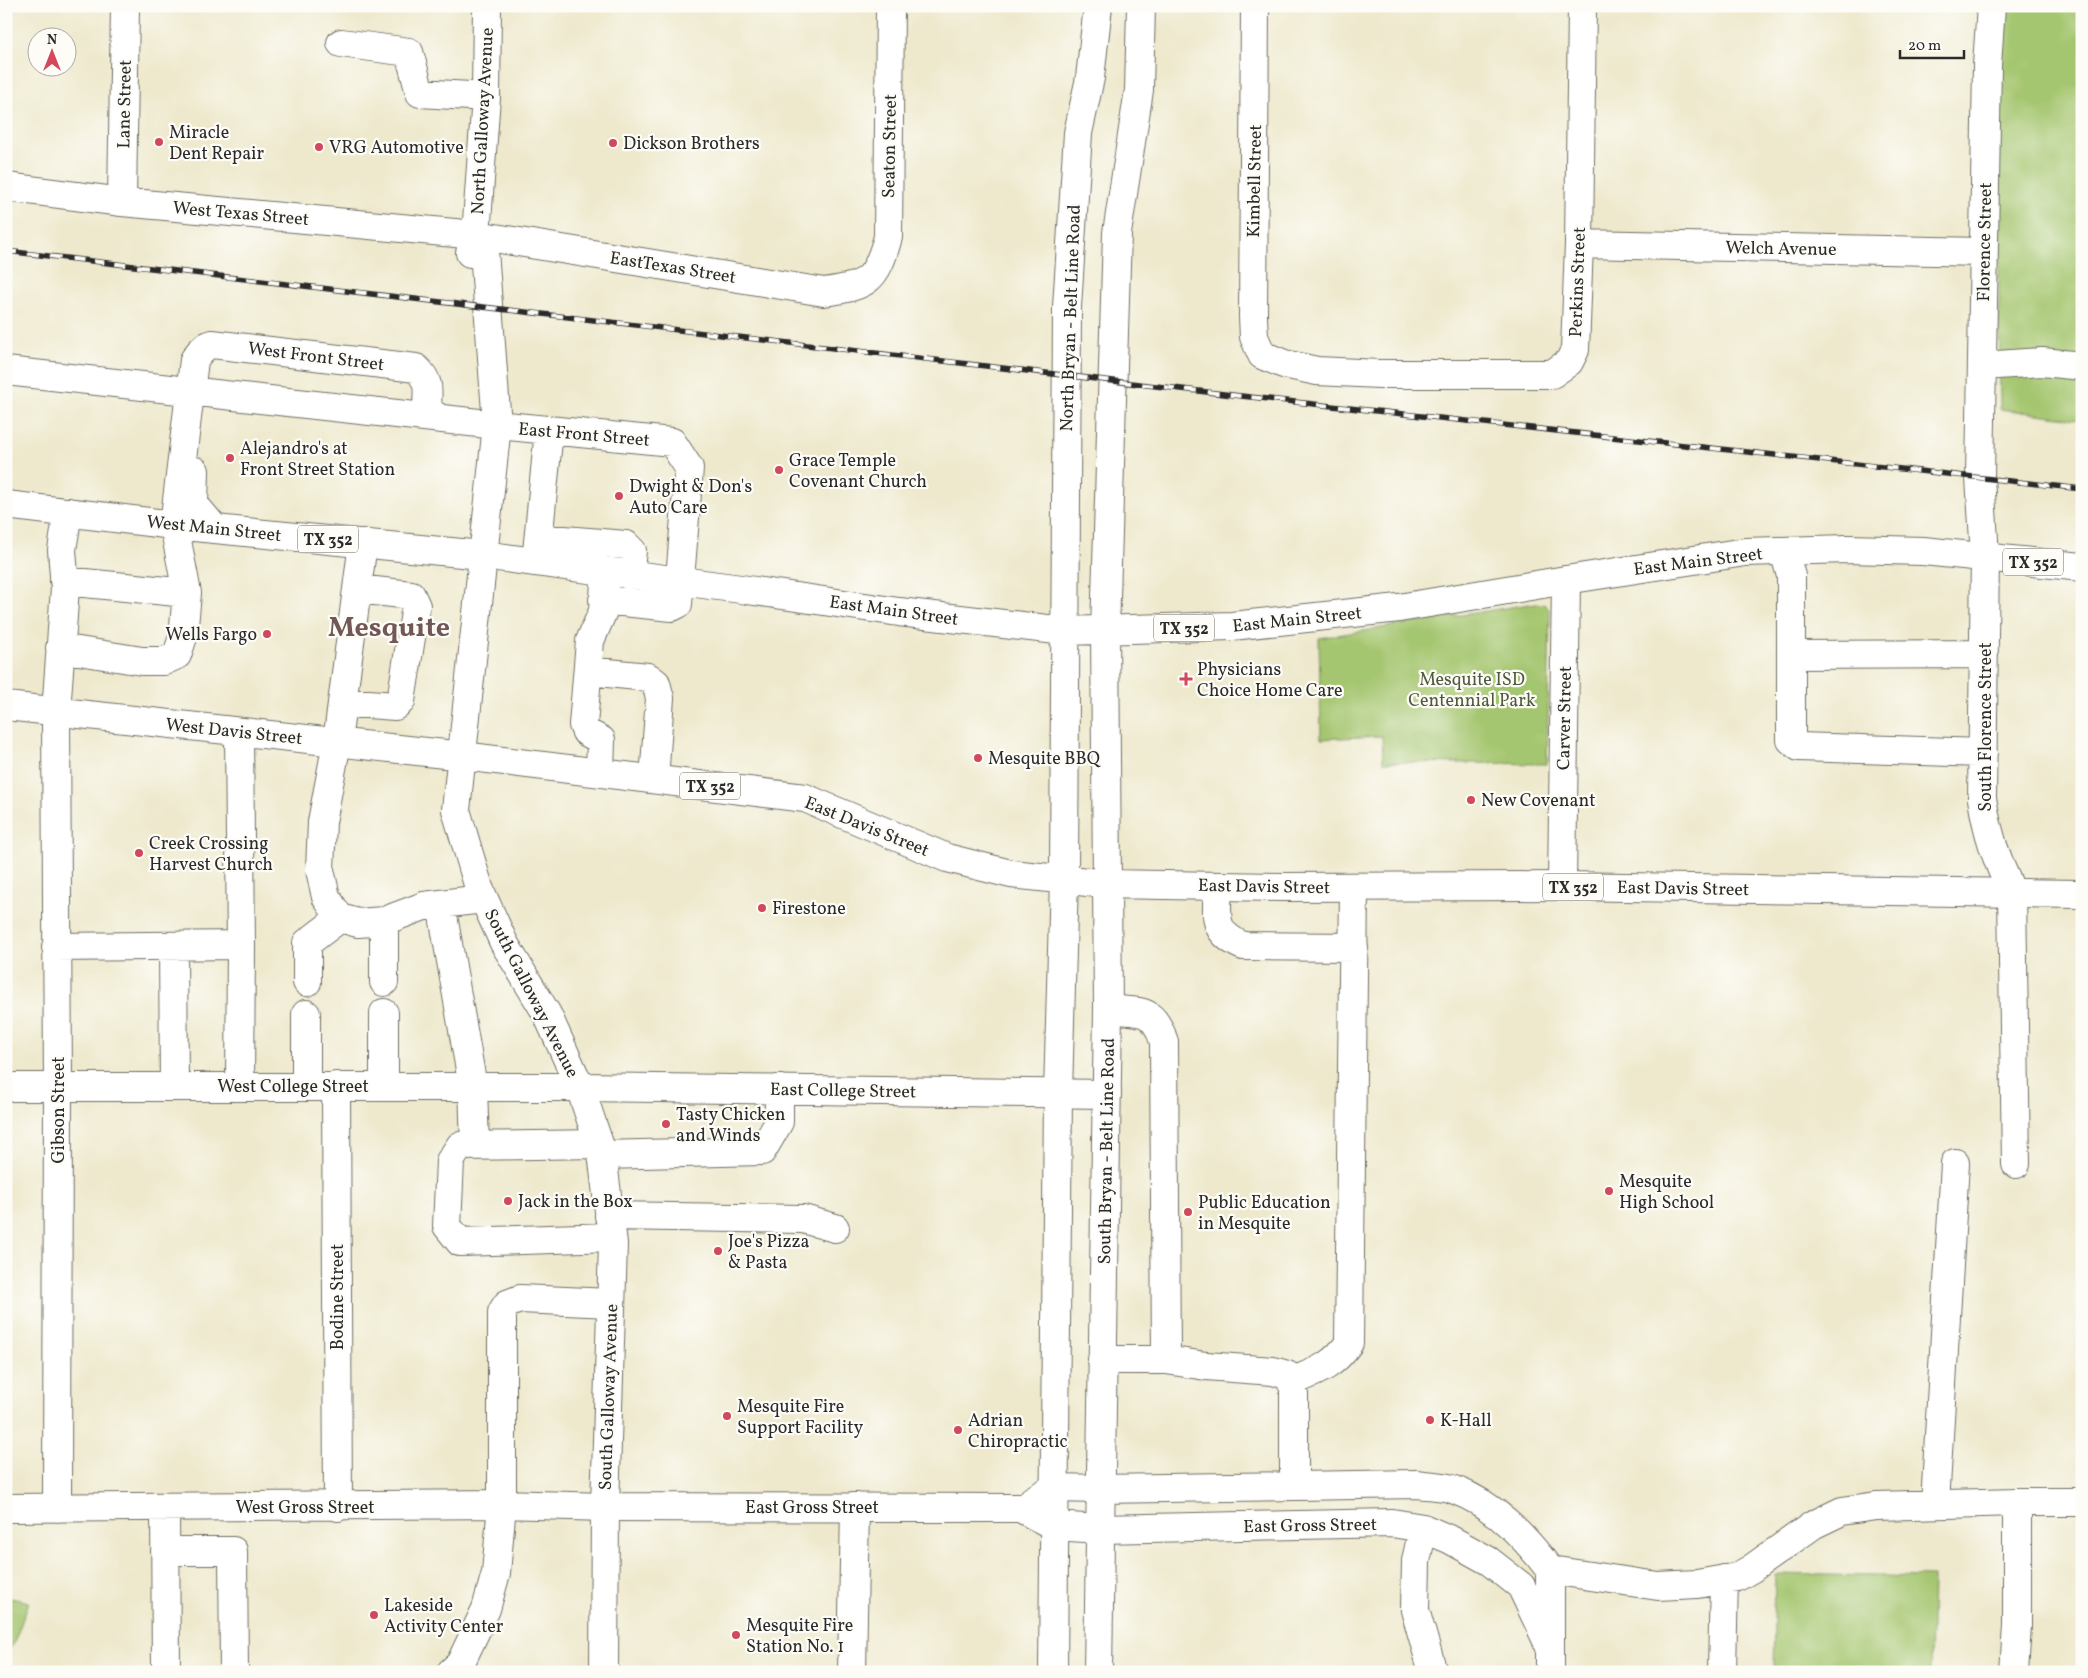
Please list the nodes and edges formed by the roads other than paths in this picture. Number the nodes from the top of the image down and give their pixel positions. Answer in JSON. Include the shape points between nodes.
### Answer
{"nodes":[{"id":1,"x":125,"y":6,"type":"edge"},
{"id":2,"x":487,"y":6,"type":"edge"},
{"id":3,"x":890,"y":6,"type":"edge"},
{"id":4,"x":1098,"y":6,"type":"edge"},
{"id":5,"x":1141,"y":6,"type":"edge"},
{"id":6,"x":1255,"y":6,"type":"edge"},
{"id":7,"x":1582,"y":6,"type":"edge"},
{"id":8,"x":1990,"y":6,"type":"edge"},
{"id":9,"x":341,"y":43,"type":"dead end"},
{"id":10,"x":486,"y":96,"type":"junction"},
{"id":11,"x":6,"y":187,"type":"edge"},
{"id":12,"x":122,"y":202,"type":"junction"},
{"id":13,"x":476,"y":236,"type":"junction"},
{"id":14,"x":1579,"y":244,"type":"junction"},
{"id":15,"x":1984,"y":252,"type":"junction"},
{"id":16,"x":868,"y":281,"type":"joint"},
{"id":17,"x":1262,"y":355,"type":"joint"},
{"id":18,"x":1982,"y":366,"type":"junction"},
{"id":19,"x":2082,"y":366,"type":"edge"},
{"id":20,"x":6,"y":371,"type":"edge"},
{"id":21,"x":195,"y":392,"type":"junction"},
{"id":22,"x":440,"y":420,"type":"junction"},
{"id":23,"x":496,"y":426,"type":"junction"},
{"id":24,"x":549,"y":430,"type":"junction"},
{"id":25,"x":1980,"y":478,"type":"joint"},
{"id":26,"x":6,"y":505,"type":"edge"},
{"id":27,"x":68,"y":512,"type":"junction"},
{"id":28,"x":174,"y":525,"type":"junction"},
{"id":29,"x":215,"y":529,"type":"junction"},
{"id":30,"x":363,"y":542,"type":"junction"},
{"id":31,"x":537,"y":550,"type":"junction"},
{"id":32,"x":1784,"y":551,"type":"junction"},
{"id":33,"x":482,"y":555,"type":"junction"},
{"id":34,"x":1985,"y":556,"type":"junction"},
{"id":35,"x":2082,"y":567,"type":"edge"},
{"id":36,"x":618,"y":573,"type":"junction"},
{"id":37,"x":1566,"y":580,"type":"junction"},
{"id":38,"x":64,"y":581,"type":"junction"},
{"id":39,"x":681,"y":581,"type":"junction"},
{"id":40,"x":357,"y":589,"type":"junction"},
{"id":41,"x":187,"y":593,"type":"junction"},
{"id":42,"x":604,"y":600,"type":"junction"},
{"id":43,"x":1065,"y":631,"type":"junction"},
{"id":44,"x":1104,"y":631,"type":"junction"},
{"id":45,"x":60,"y":648,"type":"junction"},
{"id":46,"x":1984,"y":654,"type":"junction"},
{"id":47,"x":1791,"y":655,"type":"junction"},
{"id":48,"x":588,"y":670,"type":"junction"},
{"id":49,"x":342,"y":702,"type":"junction"},
{"id":50,"x":6,"y":706,"type":"edge"},
{"id":51,"x":56,"y":712,"type":"junction"},
{"id":52,"x":238,"y":732,"type":"junction"},
{"id":53,"x":337,"y":742,"type":"junction"},
{"id":54,"x":1983,"y":753,"type":"junction"},
{"id":55,"x":462,"y":756,"type":"junction"},
{"id":56,"x":600,"y":772,"type":"junction"},
{"id":57,"x":654,"y":779,"type":"junction"},
{"id":58,"x":1064,"y":879,"type":"junction"},
{"id":59,"x":1107,"y":884,"type":"junction"},
{"id":60,"x":1218,"y":886,"type":"junction"},
{"id":61,"x":1562,"y":886,"type":"junction"},
{"id":62,"x":1354,"y":887,"type":"junction"},
{"id":63,"x":2012,"y":892,"type":"junction"},
{"id":64,"x":2082,"y":894,"type":"edge"},
{"id":65,"x":483,"y":899,"type":"junction"},
{"id":66,"x":441,"y":904,"type":"junction"},
{"id":67,"x":340,"y":918,"type":"junction"},
{"id":68,"x":384,"y":920,"type":"junction"},
{"id":69,"x":242,"y":945,"type":"junction"},
{"id":70,"x":173,"y":946,"type":"junction"},
{"id":71,"x":56,"y":947,"type":"junction"},
{"id":72,"x":1354,"y":947,"type":"junction"},
{"id":73,"x":307,"y":982,"type":"dead end"},
{"id":74,"x":384,"y":982,"type":"dead end"},
{"id":75,"x":1108,"y":1009,"type":"junction"},
{"id":76,"x":384,"y":1013,"type":"dead end"},
{"id":77,"x":306,"y":1014,"type":"dead end"},
{"id":78,"x":240,"y":1086,"type":"junction"},
{"id":79,"x":306,"y":1086,"type":"junction"},
{"id":80,"x":336,"y":1086,"type":"junction"},
{"id":81,"x":384,"y":1086,"type":"junction"},
{"id":82,"x":6,"y":1087,"type":"edge"},
{"id":83,"x":58,"y":1087,"type":"junction"},
{"id":84,"x":174,"y":1087,"type":"junction"},
{"id":85,"x":473,"y":1087,"type":"junction"},
{"id":86,"x":580,"y":1087,"type":"junction"},
{"id":87,"x":779,"y":1090,"type":"junction"},
{"id":88,"x":1058,"y":1093,"type":"junction"},
{"id":89,"x":1107,"y":1094,"type":"junction"},
{"id":90,"x":475,"y":1146,"type":"junction"},
{"id":91,"x":600,"y":1150,"type":"junction"},
{"id":92,"x":1955,"y":1163,"type":"dead end"},
{"id":93,"x":2016,"y":1164,"type":"dead end"},
{"id":94,"x":611,"y":1227,"type":"junction"},
{"id":95,"x":835,"y":1228,"type":"dead end"},
{"id":96,"x":611,"y":1303,"type":"junction"},
{"id":97,"x":1102,"y":1360,"type":"junction"},
{"id":98,"x":1166,"y":1360,"type":"junction"},
{"id":99,"x":1291,"y":1382,"type":"junction"},
{"id":100,"x":1294,"y":1486,"type":"junction"},
{"id":101,"x":1054,"y":1488,"type":"junction"},
{"id":102,"x":1100,"y":1489,"type":"junction"},
{"id":103,"x":2017,"y":1502,"type":"junction"},
{"id":104,"x":2082,"y":1502,"type":"edge"},
{"id":105,"x":502,"y":1504,"type":"junction"},
{"id":106,"x":1935,"y":1504,"type":"junction"},
{"id":107,"x":338,"y":1507,"type":"junction"},
{"id":108,"x":605,"y":1507,"type":"junction"},
{"id":109,"x":855,"y":1507,"type":"junction"},
{"id":110,"x":6,"y":1508,"type":"edge"},
{"id":111,"x":57,"y":1508,"type":"junction"},
{"id":112,"x":165,"y":1508,"type":"junction"},
{"id":113,"x":1020,"y":1508,"type":"junction"},
{"id":114,"x":1054,"y":1526,"type":"junction"},
{"id":115,"x":1423,"y":1528,"type":"junction"},
{"id":116,"x":1100,"y":1529,"type":"junction"},
{"id":117,"x":165,"y":1551,"type":"junction"},
{"id":118,"x":1550,"y":1570,"type":"junction"},
{"id":119,"x":1724,"y":1579,"type":"junction"},
{"id":120,"x":1550,"y":1660,"type":"edge"},
{"id":121,"x":166,"y":1672,"type":"edge"},
{"id":122,"x":234,"y":1672,"type":"edge"},
{"id":123,"x":451,"y":1672,"type":"edge"},
{"id":124,"x":604,"y":1672,"type":"edge"},
{"id":125,"x":852,"y":1672,"type":"edge"},
{"id":126,"x":1053,"y":1672,"type":"edge"},
{"id":127,"x":1098,"y":1672,"type":"edge"},
{"id":128,"x":1433,"y":1672,"type":"edge"},
{"id":129,"x":1722,"y":1672,"type":"edge"},
{"id":130,"x":2014,"y":1672,"type":"edge"}],
"edges":[{"from":1,"to":12,"type":"street","name":"Lane Street"},
{"from":2,"to":10,"type":"street","name":"North Galloway Avenue"},
{"from":3,"to":16,"type":"street","name":"Seaton Street","via":[[888,237],[881,261]]},
{"from":4,"to":43,"type":"street","name":"North Bryan - Belt Line Road","via":[[1090,78],[1078,133],[1067,307]]},
{"from":5,"to":44,"type":"street","via":[[1139,90],[1117,233]]},
{"from":6,"to":17,"type":"street","name":"Kimbell Street","via":[[1253,317],[1254,337]]},
{"from":7,"to":14,"type":"street","name":"Perkins Street"},
{"from":8,"to":15,"type":"street","name":"Florence Street"},
{"from":9,"to":10,"type":"street","via":[[409,52],[420,93]]},
{"from":10,"to":13,"type":"street","name":"North Galloway Avenue"},
{"from":11,"to":12,"type":"street","name":"West Texas Street"},
{"from":12,"to":13,"type":"street","name":"West Texas Street"},
{"from":13,"to":16,"type":"street","name":"EastTexas Street","via":[[824,292],[847,289]]},
{"from":13,"to":23,"type":"street","name":"North Galloway Avenue","via":[[484,251]]},
{"from":14,"to":15,"type":"street","name":"Welch Avenue"},
{"from":14,"to":17,"type":"street","name":"Perkins Street","via":[[1575,350],[1569,362],[1552,374],[1317,371]]},
{"from":15,"to":18,"type":"street","name":"Florence Street"},
{"from":18,"to":19,"type":"street","via":[[2042,362]]},
{"from":18,"to":25,"type":"street","name":"Florence Street"},
{"from":18,"to":34,"type":"street","via":[[1968,398],[1969,523]]},
{"from":20,"to":21,"type":"street"},
{"from":21,"to":22,"type":"street"},
{"from":21,"to":22,"type":"street","name":"West Front Street","via":[[194,360],[199,352],[212,344],[416,368],[429,388],[428,406]]},
{"from":21,"to":28,"type":"street"},
{"from":21,"to":29,"type":"street","via":[[194,504]]},
{"from":22,"to":23,"type":"street"},
{"from":23,"to":24,"type":"street","name":"East Front Street"},
{"from":23,"to":33,"type":"street","name":"North Galloway Avenue"},
{"from":24,"to":31,"type":"street"},
{"from":24,"to":39,"type":"street","name":"East Front Street","via":[[672,442],[689,468]]},
{"from":25,"to":34,"type":"street","name":"South Florence Street"},
{"from":26,"to":27,"type":"street","name":"West Main Street","number":"TX 352"},
{"from":27,"to":28,"type":"street","name":"West Main Street","number":"TX 352"},
{"from":27,"to":38,"type":"street","name":"Gibson Street","via":[[62,550]]},
{"from":28,"to":29,"type":"street","name":"West Main Street","number":"TX 352"},
{"from":28,"to":41,"type":"street"},
{"from":29,"to":30,"type":"street","name":"West Main Street","number":"TX 352"},
{"from":30,"to":33,"type":"street","name":"West Main Street","number":"TX 352"},
{"from":30,"to":40,"type":"street"},
{"from":31,"to":33,"type":"street","number":"TX 352"},
{"from":31,"to":36,"type":"street","via":[[626,545],[632,551]]},
{"from":32,"to":34,"type":"street","name":"East Main Street","number":"TX 352","via":[[1848,549]]},
{"from":32,"to":37,"type":"street","name":"East Main Street","number":"TX 352","via":[[1745,552]]},
{"from":32,"to":47,"type":"street","via":[[1791,576]]},
{"from":33,"to":55,"type":"street","name":"South Galloway Avenue"},
{"from":34,"to":35,"type":"street","name":"East Main Street","number":"TX 352"},
{"from":34,"to":46,"type":"street","name":"South Florence Street"},
{"from":36,"to":39,"type":"street","name":"East Main Street","number":"TX 352"},
{"from":36,"to":42,"type":"street"},
{"from":37,"to":44,"type":"street","name":"East Main Street","number":"TX 352","via":[[1399,608],[1232,626]]},
{"from":37,"to":61,"type":"street","name":"Carver Street"},
{"from":38,"to":41,"type":"street"},
{"from":38,"to":45,"type":"street","name":"Gibson Street"},
{"from":39,"to":42,"type":"street","via":[[678,604],[672,607]]},
{"from":39,"to":43,"type":"street","name":"East Main Street","number":"TX 352","via":[[899,612]]},
{"from":40,"to":49,"type":"street"},
{"from":40,"to":49,"type":"street","via":[[411,595],[416,606],[401,701],[395,706]]},
{"from":41,"to":45,"type":"street","via":[[178,655],[164,661],[142,661]]},
{"from":42,"to":48,"type":"street","via":[[603,611],[590,641]]},
{"from":43,"to":44,"type":"street","name":"East Main Street","number":"TX 352"},
{"from":43,"to":58,"type":"street"},
{"from":44,"to":59,"type":"street","name":"South Bryan - Belt Line Road"},
{"from":45,"to":51,"type":"street","name":"Gibson Street"},
{"from":46,"to":47,"type":"street"},
{"from":46,"to":54,"type":"street","name":"South Florence Street"},
{"from":47,"to":54,"type":"street","via":[[1791,740],[1799,747]]},
{"from":48,"to":56,"type":"street","via":[[583,725],[586,732],[601,740]]},
{"from":48,"to":57,"type":"street","via":[[648,677],[656,683],[660,698]]},
{"from":49,"to":53,"type":"street"},
{"from":50,"to":51,"type":"street","name":"West Davis Street","number":"TX 352"},
{"from":51,"to":52,"type":"street","name":"West Davis Street","number":"TX 352"},
{"from":51,"to":71,"type":"street","name":"Gibson Street"},
{"from":52,"to":53,"type":"street","name":"West Davis Street","number":"TX 352"},
{"from":52,"to":69,"type":"street"},
{"from":53,"to":55,"type":"street","name":"West Davis Street","number":"TX 352"},
{"from":53,"to":67,"type":"street","via":[[322,822],[320,870],[326,897]]},
{"from":54,"to":63,"type":"street","name":"South Florence Street","via":[[1982,798],[1986,825]]},
{"from":55,"to":56,"type":"street","name":"East Davis Street","number":"TX 352"},
{"from":55,"to":65,"type":"street","name":"South Galloway Avenue","via":[[456,810]]},
{"from":56,"to":57,"type":"street","name":"East Davis Street","number":"TX 352"},
{"from":57,"to":58,"type":"street","name":"East Davis Street","number":"TX 352","via":[[805,798],[947,858],[1011,874]]},
{"from":58,"to":59,"type":"street","name":"East Davis Street","number":"TX 352"},
{"from":58,"to":88,"type":"street"},
{"from":59,"to":60,"type":"street","name":"East Davis Street","number":"TX 352"},
{"from":59,"to":75,"type":"street","name":"South Bryan - Belt Line Road"},
{"from":60,"to":62,"type":"street","name":"East Davis Street","number":"TX 352"},
{"from":60,"to":72,"type":"street","via":[[1220,931],[1228,940],[1243,946]]},
{"from":61,"to":62,"type":"street","name":"East Davis Street","number":"TX 352"},
{"from":61,"to":63,"type":"street","name":"East Davis Street","number":"TX 352"},
{"from":62,"to":72,"type":"street"},
{"from":63,"to":64,"type":"street","name":"East Davis Street","number":"TX 352"},
{"from":63,"to":93,"type":"street"},
{"from":65,"to":66,"type":"street"},
{"from":65,"to":86,"type":"street","name":"South Galloway Avenue","via":[[504,943],[546,1014]]},
{"from":66,"to":68,"type":"street","via":[[424,906]]},
{"from":66,"to":85,"type":"street"},
{"from":67,"to":68,"type":"street","via":[[358,923]]},
{"from":67,"to":73,"type":"street","via":[[307,943]]},
{"from":68,"to":74,"type":"street"},
{"from":69,"to":70,"type":"street"},
{"from":69,"to":78,"type":"street"},
{"from":70,"to":71,"type":"street"},
{"from":70,"to":84,"type":"street"},
{"from":71,"to":83,"type":"street","name":"Gibson Street"},
{"from":72,"to":99,"type":"street","via":[[1349,1343],[1325,1368]]},
{"from":75,"to":89,"type":"street","name":"South Bryan - Belt Line Road"},
{"from":75,"to":98,"type":"street","via":[[1148,1014],[1159,1024],[1164,1042]]},
{"from":76,"to":81,"type":"street"},
{"from":77,"to":79,"type":"street"},
{"from":78,"to":79,"type":"street","name":"West College Street"},
{"from":78,"to":84,"type":"street","name":"West College Street"},
{"from":79,"to":80,"type":"street","name":"West College Street"},
{"from":80,"to":81,"type":"street","name":"West College Street"},
{"from":80,"to":107,"type":"street","name":"Bodine Street"},
{"from":81,"to":85,"type":"street","name":"West College Street"},
{"from":82,"to":83,"type":"street","name":"West College Street"},
{"from":83,"to":84,"type":"street","name":"West College Street"},
{"from":83,"to":111,"type":"street","name":"Gibson Street"},
{"from":85,"to":86,"type":"street","name":"West College Street"},
{"from":85,"to":90,"type":"street"},
{"from":86,"to":87,"type":"street","name":"East College Street"},
{"from":86,"to":91,"type":"street","name":"South Galloway Avenue"},
{"from":87,"to":88,"type":"street","name":"East College Street"},
{"from":87,"to":91,"type":"street","via":[[779,1122],[762,1151]]},
{"from":88,"to":89,"type":"street","name":"East College Street"},
{"from":88,"to":101,"type":"street"},
{"from":89,"to":97,"type":"street","name":"South Bryan - Belt Line Road"},
{"from":90,"to":91,"type":"street"},
{"from":90,"to":94,"type":"street","via":[[460,1146],[450,1161],[447,1226],[460,1242]]},
{"from":91,"to":94,"type":"street","name":"South Galloway Avenue"},
{"from":92,"to":106,"type":"street"},
{"from":94,"to":95,"type":"street","via":[[803,1219]]},
{"from":94,"to":96,"type":"street","name":"South Galloway Avenue"},
{"from":96,"to":105,"type":"street","via":[[520,1299],[507,1304],[502,1312]]},
{"from":96,"to":108,"type":"street","name":"South Galloway Avenue"},
{"from":97,"to":98,"type":"street"},
{"from":97,"to":102,"type":"street","name":"South Bryan - Belt Line Road"},
{"from":98,"to":99,"type":"street","via":[[1273,1371],[1287,1375]]},
{"from":99,"to":100,"type":"street","via":[[1294,1386]]},
{"from":100,"to":102,"type":"street"},
{"from":100,"to":118,"type":"street","via":[[1417,1484],[1455,1489],[1488,1508],[1521,1534]]},
{"from":101,"to":102,"type":"street"},
{"from":101,"to":113,"type":"street"},
{"from":101,"to":114,"type":"street"},
{"from":102,"to":116,"type":"street","name":"South Bryan - Belt Line Road"},
{"from":103,"to":104,"type":"street"},
{"from":103,"to":106,"type":"street"},
{"from":103,"to":130,"type":"street"},
{"from":105,"to":107,"type":"street","name":"West Gross Street"},
{"from":105,"to":108,"type":"street","name":"West Gross Street"},
{"from":105,"to":123,"type":"street","via":[[496,1573],[486,1609],[460,1664]]},
{"from":106,"to":119,"type":"street","via":[[1842,1511],[1813,1525],[1751,1569],[1737,1577]]},
{"from":107,"to":112,"type":"street","name":"West Gross Street"},
{"from":108,"to":109,"type":"street","name":"East Gross Street"},
{"from":108,"to":124,"type":"street","name":"South Galloway Avenue"},
{"from":109,"to":113,"type":"street","name":"East Gross Street"},
{"from":109,"to":125,"type":"street"},
{"from":110,"to":111,"type":"street","name":"West Gross Street"},
{"from":111,"to":112,"type":"street","name":"West Gross Street"},
{"from":112,"to":117,"type":"street"},
{"from":113,"to":114,"type":"street","name":"East Gross Street"},
{"from":114,"to":116,"type":"street","name":"East Gross Street"},
{"from":114,"to":126,"type":"street"},
{"from":115,"to":116,"type":"street","name":"East Gross Street","via":[[1392,1523]]},
{"from":115,"to":120,"type":"street","name":"East Gross Street","via":[[1489,1561],[1521,1586]]},
{"from":115,"to":128,"type":"street","via":[[1416,1561],[1415,1610]]},
{"from":116,"to":127,"type":"street","name":"South Bryan - Belt Line Road"},
{"from":117,"to":121,"type":"street"},
{"from":117,"to":122,"type":"street","via":[[234,1551]]},
{"from":118,"to":119,"type":"street","via":[[1658,1586]]},
{"from":118,"to":120,"type":"street"},
{"from":119,"to":129,"type":"street"}]}
